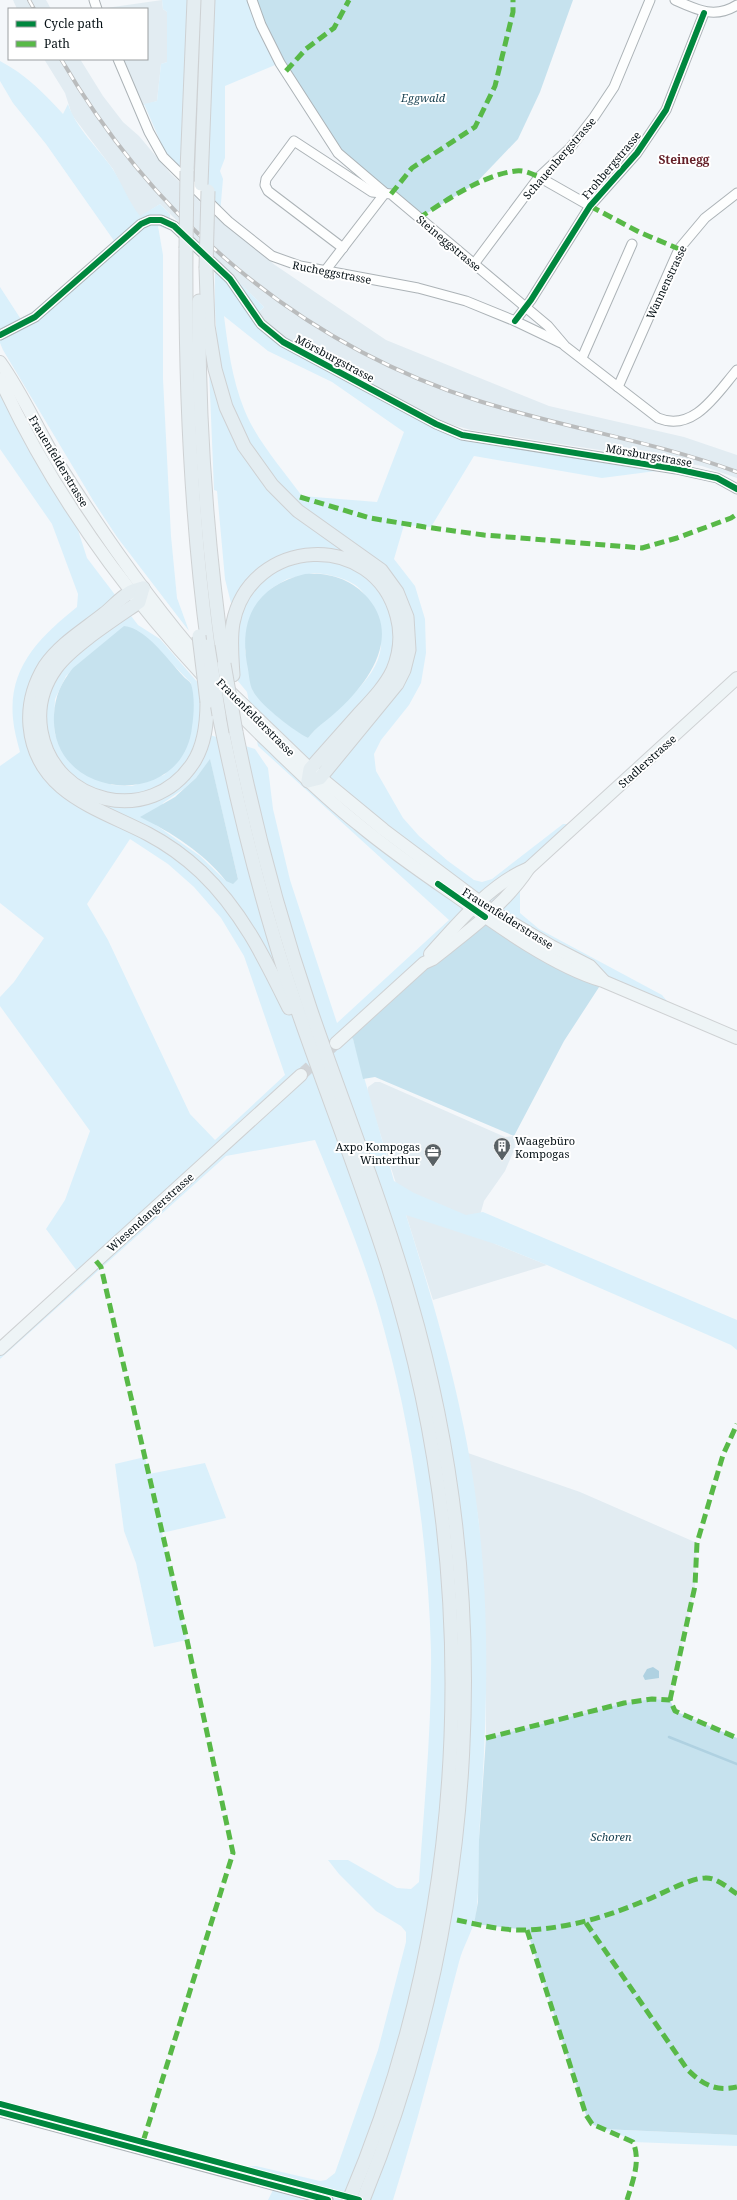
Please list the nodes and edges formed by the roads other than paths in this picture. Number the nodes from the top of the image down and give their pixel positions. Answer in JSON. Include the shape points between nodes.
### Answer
{"nodes":[{"id":1,"x":194,"y":0,"type":"edge"},
{"id":2,"x":208,"y":0,"type":"edge"},
{"id":3,"x":252,"y":0,"type":"edge"},
{"id":4,"x":650,"y":0,"type":"edge"},
{"id":5,"x":675,"y":0,"type":"edge"},
{"id":6,"x":737,"y":5,"type":"edge"},
{"id":7,"x":704,"y":13,"type":"junction"},
{"id":8,"x":118,"y":60,"type":"edge"},
{"id":9,"x":539,"y":177,"type":"junction"},
{"id":10,"x":385,"y":193,"type":"junction"},
{"id":11,"x":737,"y":193,"type":"edge"},
{"id":12,"x":590,"y":206,"type":"junction"},
{"id":13,"x":632,"y":244,"type":"dead end"},
{"id":14,"x":343,"y":248,"type":"junction"},
{"id":15,"x":474,"y":264,"type":"junction"},
{"id":16,"x":202,"y":265,"type":"junction"},
{"id":17,"x":325,"y":271,"type":"junction"},
{"id":18,"x":526,"y":307,"type":"junction"},
{"id":19,"x":515,"y":321,"type":"junction"},
{"id":20,"x":3,"y":334,"type":"edge"},
{"id":21,"x":565,"y":346,"type":"junction"},
{"id":22,"x":582,"y":358,"type":"junction"},
{"id":23,"x":0,"y":362,"type":"edge"},
{"id":24,"x":737,"y":370,"type":"edge"},
{"id":25,"x":0,"y":379,"type":"edge"},
{"id":26,"x":618,"y":387,"type":"junction"},
{"id":27,"x":737,"y":489,"type":"edge"},
{"id":28,"x":199,"y":583,"type":"junction"},
{"id":29,"x":138,"y":594,"type":"junction"},
{"id":30,"x":737,"y":678,"type":"edge"},
{"id":31,"x":236,"y":732,"type":"junction"},
{"id":32,"x":312,"y":776,"type":"junction"},
{"id":33,"x":529,"y":868,"type":"junction"},
{"id":34,"x":477,"y":905,"type":"junction"},
{"id":35,"x":488,"y":914,"type":"junction"},
{"id":36,"x":424,"y":963,"type":"junction"},
{"id":37,"x":737,"y":1038,"type":"edge"},
{"id":38,"x":336,"y":1043,"type":"tunnel mouth"},
{"id":39,"x":311,"y":1052,"type":"junction"},
{"id":40,"x":301,"y":1075,"type":"tunnel mouth"},
{"id":41,"x":0,"y":1350,"type":"edge"},
{"id":42,"x":0,"y":2112,"type":"edge"},
{"id":43,"x":357,"y":2197,"type":"edge"},
{"id":44,"x":328,"y":2200,"type":"edge"}],
"edges":[{"from":1,"to":28,"type":"highway","bridge":true,"via":[[187,170],[187,417]]},
{"from":2,"to":16,"type":"highway","via":[[202,156]]},
{"from":3,"to":10,"type":"street","name":"Steineggstrasse","via":[[280,63],[338,153]]},
{"from":4,"to":9,"type":"street","name":"Schauenbergstrasse","via":[[614,87],[570,148]]},
{"from":5,"to":7,"type":"street"},
{"from":6,"to":7,"type":"street","via":[[719,13]]},
{"from":7,"to":12,"type":"street","name":"Frohbergstrasse","via":[[666,110],[637,153]]},
{"from":8,"to":17,"type":"street","name":"Rucheggstrasse","via":[[151,137],[169,164],[228,221],[267,252],[290,264]]},
{"from":9,"to":12,"type":"street"},
{"from":9,"to":15,"type":"street","name":"Schauenbergstrasse"},
{"from":10,"to":14,"type":"street"},
{"from":10,"to":14,"type":"street","via":[[372,192],[294,141],[266,179],[265,185],[268,191]]},
{"from":10,"to":15,"type":"street","name":"Steineggstrasse","via":[[391,194]]},
{"from":11,"to":26,"type":"street","name":"Wannenstrasse","via":[[706,218],[679,249]]},
{"from":12,"to":18,"type":"street","name":"Frohbergstrasse"},
{"from":13,"to":22,"type":"street"},
{"from":14,"to":17,"type":"street"},
{"from":15,"to":18,"type":"street","name":"Steineggstrasse"},
{"from":16,"to":31,"type":"highway","bridge":true,"via":[[200,403],[204,495],[210,564]]},
{"from":16,"to":32,"type":"highway","via":[[215,369],[226,407],[244,446],[272,485],[298,511],[381,570],[397,592],[407,617],[409,650],[397,684]]},
{"from":17,"to":19,"type":"street","name":"Rucheggstrasse","via":[[446,295],[479,305]]},
{"from":18,"to":19,"type":"street","name":"Frohbergstrasse"},
{"from":18,"to":21,"type":"street","name":"Steineggstrasse","via":[[548,326]]},
{"from":19,"to":21,"type":"street","name":"Rucheggstrasse"},
{"from":20,"to":27,"type":"street","name":"Mörsburgstrasse","via":[[24,324],[40,312],[141,224],[150,220],[161,220],[174,226],[230,279],[254,315],[272,334],[436,424],[462,435],[676,469],[712,477]]},
{"from":21,"to":22,"type":"street","name":"Steineggstrasse"},
{"from":22,"to":26,"type":"street","name":"Steineggstrasse"},
{"from":23,"to":29,"type":"main road","name":"Frauenfelderstrasse"},
{"from":24,"to":26,"type":"street","name":"Steineggstrasse","via":[[702,410],[683,421],[665,420],[651,414]]},
{"from":25,"to":29,"type":"main road","name":"Frauenfelderstrasse","via":[[40,458],[82,524]]},
{"from":28,"to":29,"type":"highway","bridge":true,"via":[[199,636],[207,702],[205,731],[196,758],[178,780],[157,794],[125,801],[96,796],[70,782],[53,762],[44,745],[40,722],[41,702],[48,681],[58,665]]},
{"from":28,"to":39,"type":"highway","bridge":true,"via":[[219,715],[238,807],[283,967]]},
{"from":29,"to":32,"type":"main road","name":"Frauenfelderstrasse","via":[[186,658],[223,699]]},
{"from":29,"to":39,"type":"highway","via":[[118,600],[60,649],[45,667],[35,686],[30,707],[30,729],[35,749],[50,776],[70,795],[168,846],[216,887],[254,938]]},
{"from":30,"to":33,"type":"main road","name":"Stadlerstrasse"},
{"from":31,"to":32,"type":"highway","bridge":true,"via":[[232,632],[239,604],[252,583],[274,565],[301,555],[333,555],[359,565],[374,576],[394,606],[399,621],[399,650],[388,680]]},
{"from":31,"to":43,"type":"highway","via":[[267,868],[294,959],[385,1219],[416,1320],[444,1442],[460,1561],[464,1643],[464,1739],[449,1888],[419,2034],[398,2105]]},
{"from":32,"to":34,"type":"main road","name":"Frauenfelderstrasse","via":[[357,824]]},
{"from":33,"to":34,"type":"main road","via":[[515,874]]},
{"from":33,"to":35,"type":"main road","via":[[520,882]]},
{"from":34,"to":35,"type":"main road","name":"Frauenfelderstrasse"},
{"from":34,"to":36,"type":"main road"},
{"from":35,"to":36,"type":"main road","via":[[433,959]]},
{"from":35,"to":37,"type":"main road","name":"Frauenfelderstrasse","via":[[590,966],[603,981]]},
{"from":36,"to":38,"type":"main road"},
{"from":39,"to":43,"type":"highway","via":[[388,1266],[418,1377],[443,1522],[451,1641],[452,1704],[447,1796],[431,1920],[396,2067]]},
{"from":40,"to":41,"type":"main road","name":"Wiesendangerstrasse"},
{"from":42,"to":44,"type":"street"}]}
